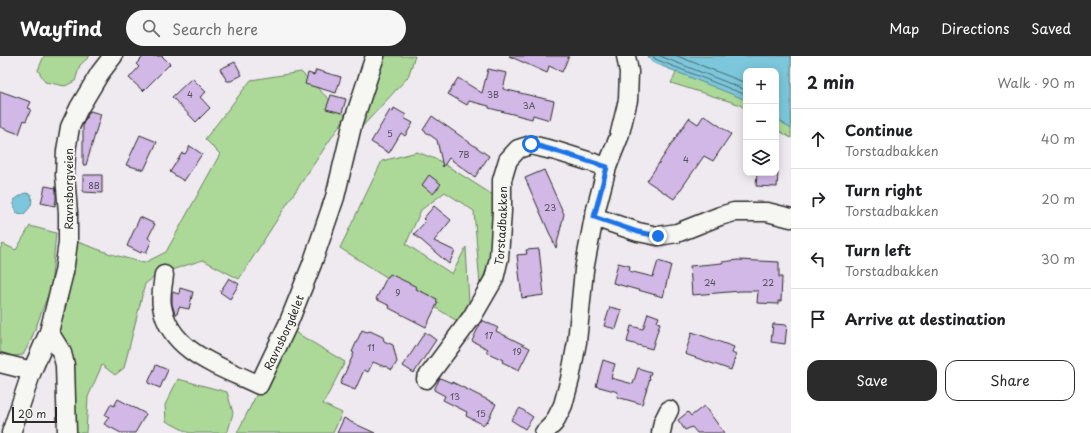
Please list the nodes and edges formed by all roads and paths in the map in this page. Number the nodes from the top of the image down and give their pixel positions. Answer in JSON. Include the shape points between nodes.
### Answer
{"nodes":[{"id":1,"x":113,"y":56,"type":"edge"},
{"id":2,"x":375,"y":56,"type":"edge"},
{"id":3,"x":626,"y":56,"type":"edge"},
{"id":4,"x":607,"y":167,"type":"junction"},
{"id":5,"x":594,"y":217,"type":"junction"},
{"id":6,"x":791,"y":218,"type":"edge"},
{"id":7,"x":164,"y":276,"type":"dead end"},
{"id":8,"x":50,"y":332,"type":"junction"},
{"id":9,"x":0,"y":363,"type":"edge"},
{"id":10,"x":32,"y":371,"type":"junction"},
{"id":11,"x":426,"y":378,"type":"dead end"},
{"id":12,"x":669,"y":410,"type":"dead end"},
{"id":13,"x":554,"y":430,"type":"edge"},
{"id":14,"x":11,"y":433,"type":"edge"},
{"id":15,"x":67,"y":433,"type":"edge"},
{"id":16,"x":661,"y":433,"type":"edge"}],
"edges":[{"from":1,"to":8,"type":"street","name":"Ravnsborgveien","via":[[93,84],[70,127],[65,175],[68,242]]},
{"from":2,"to":7,"type":"street","name":"Ravnsborgdelet","via":[[352,126],[335,196],[312,264],[288,324],[259,385],[202,359],[174,334],[162,306]]},
{"from":3,"to":4,"type":"street","via":[[629,72],[628,100],[619,136]]},
{"from":4,"to":5,"type":"street"},
{"from":4,"to":11,"type":"street","name":"Torstadbakken","via":[[531,144],[518,149],[508,160],[502,180],[499,258],[494,279],[472,317]]},
{"from":5,"to":6,"type":"street","via":[[658,236],[677,233],[734,212],[767,212]]},
{"from":5,"to":13,"type":"street","via":[[584,270],[577,342],[570,379]]},
{"from":8,"to":10,"type":"street","name":"Ravnsborgveien"},
{"from":8,"to":15,"type":"street","via":[[62,353],[65,365]]},
{"from":9,"to":10,"type":"street"},
{"from":10,"to":14,"type":"street","name":"Ravnsborgveien"},
{"from":12,"to":16,"type":"street"}]}
